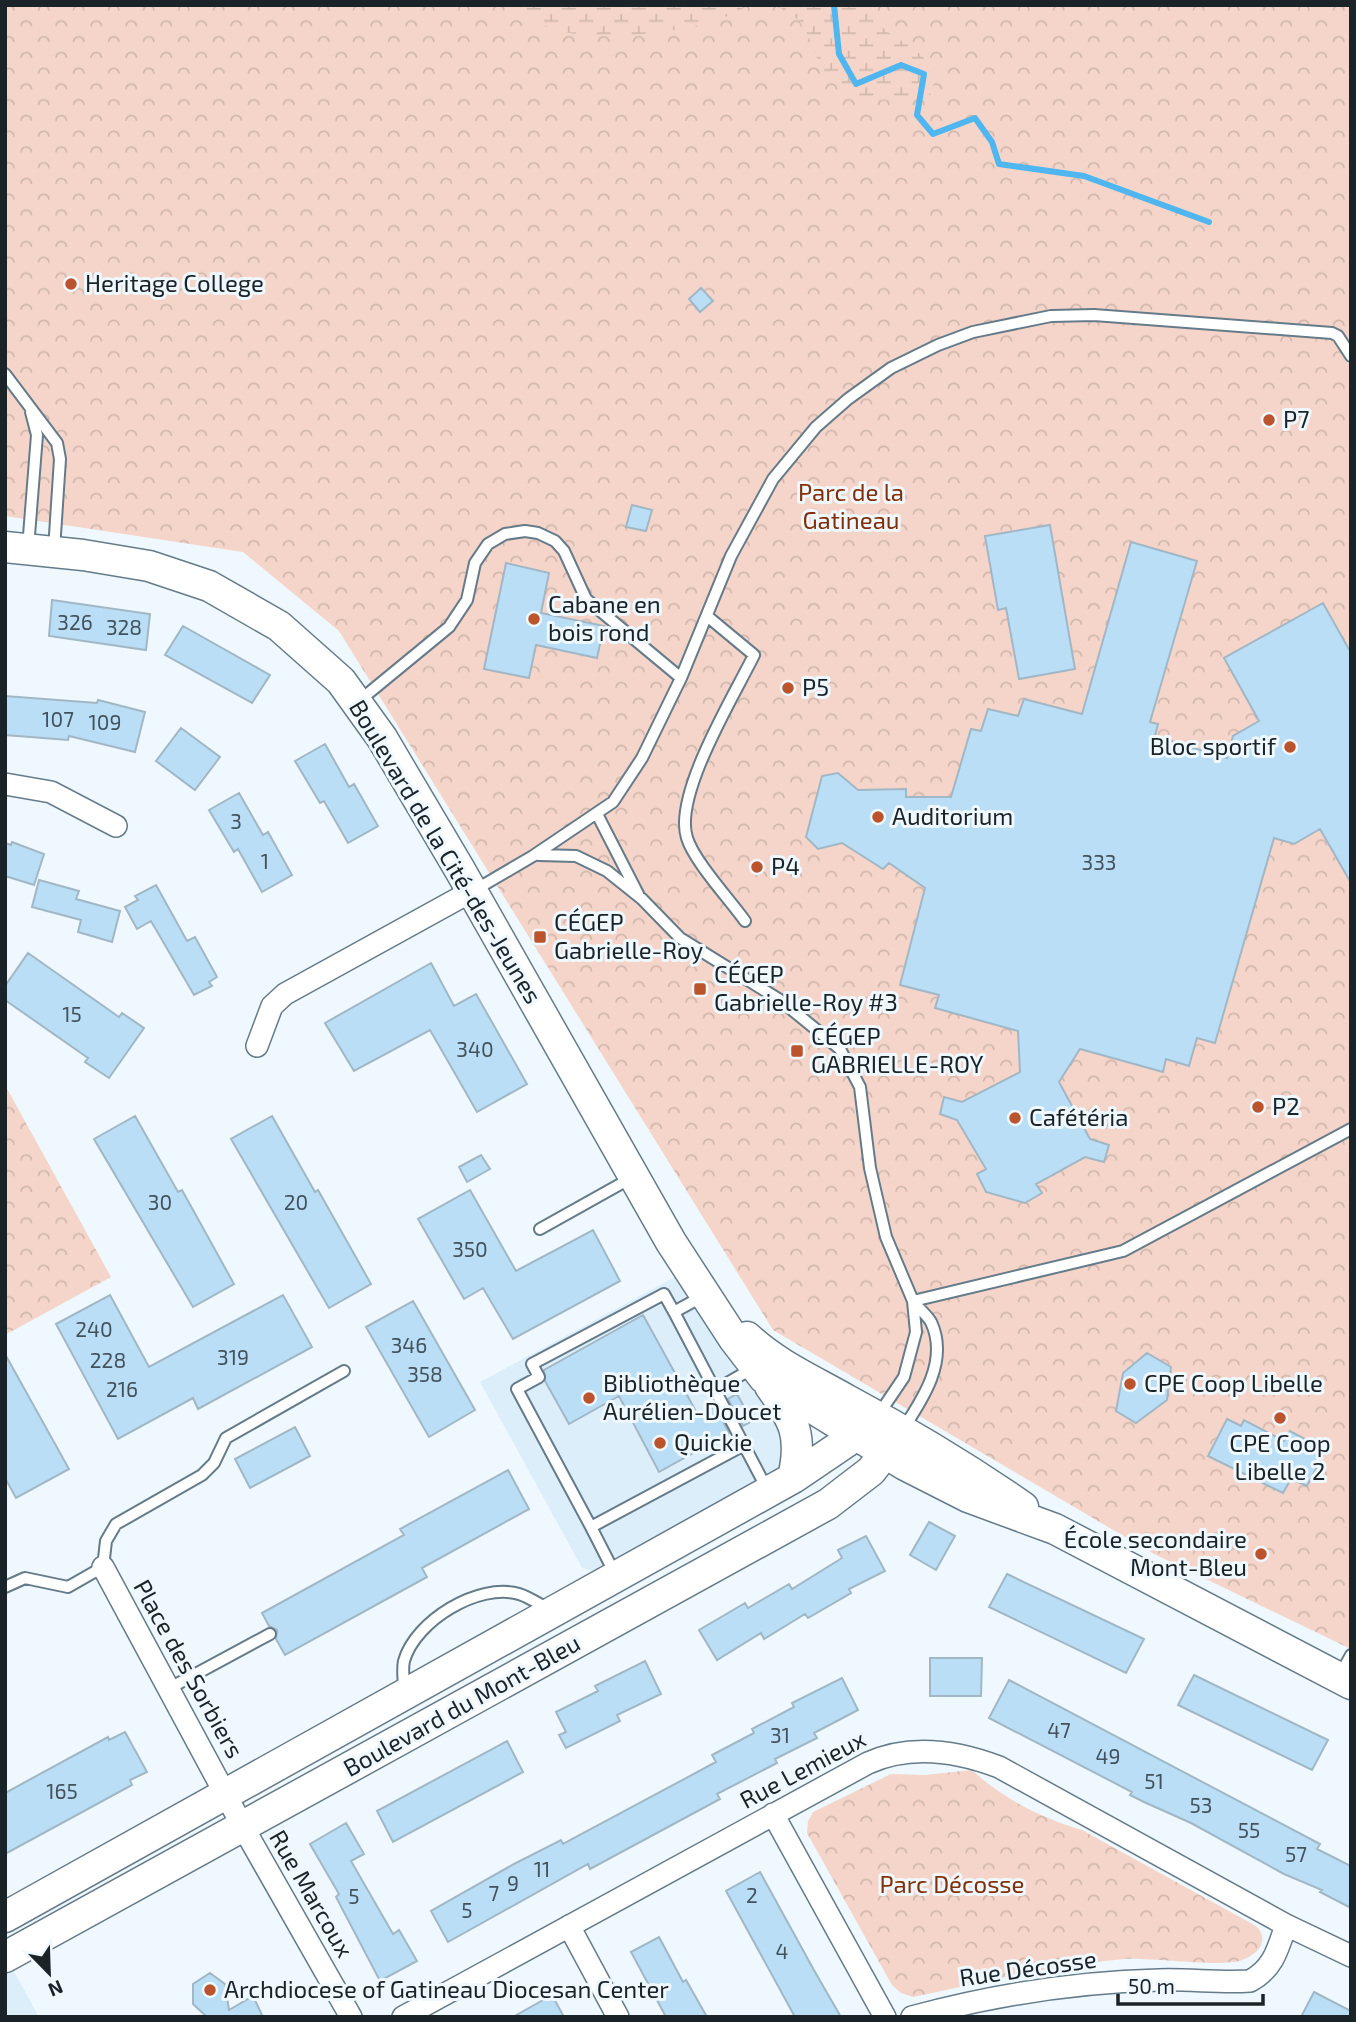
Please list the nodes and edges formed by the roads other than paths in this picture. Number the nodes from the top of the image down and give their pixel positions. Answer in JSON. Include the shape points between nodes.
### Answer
{"nodes":[{"id":1,"x":1351,"y":356,"type":"edge"},
{"id":2,"x":5,"y":374,"type":"edge"},
{"id":3,"x":29,"y":406,"type":"junction"},
{"id":4,"x":29,"y":549,"type":"edge"},
{"id":5,"x":707,"y":616,"type":"junction"},
{"id":6,"x":681,"y":678,"type":"junction"},
{"id":7,"x":359,"y":701,"type":"junction"},
{"id":8,"x":5,"y":784,"type":"edge"},
{"id":9,"x":597,"y":814,"type":"junction"},
{"id":10,"x":116,"y":826,"type":"dead end"},
{"id":11,"x":533,"y":856,"type":"junction"},
{"id":12,"x":472,"y":891,"type":"junction"},
{"id":13,"x":642,"y":899,"type":"junction"},
{"id":14,"x":745,"y":921,"type":"dead end"},
{"id":15,"x":257,"y":1046,"type":"dead end"},
{"id":16,"x":1351,"y":1129,"type":"edge"},
{"id":17,"x":633,"y":1177,"type":"junction"},
{"id":18,"x":540,"y":1228,"type":"dead end"},
{"id":19,"x":710,"y":1301,"type":"junction"},
{"id":20,"x":913,"y":1301,"type":"junction"},
{"id":21,"x":674,"y":1312,"type":"junction"},
{"id":22,"x":344,"y":1371,"type":"dead end"},
{"id":23,"x":760,"y":1372,"type":"junction"},
{"id":24,"x":715,"y":1390,"type":"junction"},
{"id":25,"x":880,"y":1434,"type":"junction"},
{"id":26,"x":744,"y":1446,"type":"junction"},
{"id":27,"x":781,"y":1485,"type":"junction"},
{"id":28,"x":590,"y":1527,"type":"junction"},
{"id":29,"x":103,"y":1567,"type":"junction"},
{"id":30,"x":617,"y":1577,"type":"junction"},
{"id":31,"x":5,"y":1587,"type":"edge"},
{"id":32,"x":554,"y":1612,"type":"junction"},
{"id":33,"x":270,"y":1634,"type":"dead end"},
{"id":34,"x":1347,"y":1672,"type":"edge"},
{"id":35,"x":168,"y":1689,"type":"junction"},
{"id":36,"x":404,"y":1696,"type":"junction"},
{"id":37,"x":227,"y":1796,"type":"junction"},
{"id":38,"x":773,"y":1814,"type":"junction"},
{"id":39,"x":243,"y":1827,"type":"junction"},
{"id":40,"x":5,"y":1917,"type":"edge"},
{"id":41,"x":1286,"y":1925,"type":"junction"},
{"id":42,"x":569,"y":1926,"type":"junction"},
{"id":43,"x":1351,"y":1956,"type":"edge"},
{"id":44,"x":5,"y":1958,"type":"edge"},
{"id":45,"x":351,"y":2017,"type":"edge"},
{"id":46,"x":403,"y":2017,"type":"edge"},
{"id":47,"x":618,"y":2017,"type":"edge"},
{"id":48,"x":886,"y":2017,"type":"edge"},
{"id":49,"x":912,"y":2017,"type":"edge"}],
"edges":[{"from":1,"to":5,"type":"lane","via":[[1332,333],[1075,314],[996,325],[938,345],[891,368],[856,393],[791,454],[748,523]]},
{"from":2,"to":3,"type":"lane"},
{"from":3,"to":4,"type":"lane","via":[[37,435]]},
{"from":3,"to":4,"type":"lane","via":[[57,443],[60,459]]},
{"from":4,"to":7,"type":"street","name":"Boulevard de la Cité-des-Jeunes","via":[[149,566],[233,597],[305,647]]},
{"from":5,"to":6,"type":"lane"},
{"from":5,"to":14,"type":"lane","via":[[754,655],[690,791],[684,821],[692,848]]},
{"from":6,"to":7,"type":"lane","via":[[586,599],[555,541],[525,531],[505,534],[488,544],[475,563],[467,600],[449,627]]},
{"from":6,"to":9,"type":"lane","via":[[633,775],[613,802]]},
{"from":7,"to":12,"type":"street","name":"Boulevard de la Cité-des-Jeunes"},
{"from":8,"to":10,"type":"street","via":[[51,792]]},
{"from":9,"to":11,"type":"lane"},
{"from":9,"to":13,"type":"lane"},
{"from":11,"to":12,"type":"lane"},
{"from":11,"to":13,"type":"lane","via":[[557,853],[584,859]]},
{"from":12,"to":15,"type":"street","via":[[285,994],[272,1006]]},
{"from":12,"to":17,"type":"street","name":"Boulevard de la Cité-des-Jeunes"},
{"from":13,"to":20,"type":"lane","via":[[680,938],[780,1000],[840,1049],[860,1087],[870,1168],[886,1237]]},
{"from":16,"to":20,"type":"lane","via":[[1123,1251]]},
{"from":17,"to":18,"type":"lane"},
{"from":17,"to":19,"type":"street","name":"Boulevard de la Cité-des-Jeunes"},
{"from":19,"to":21,"type":"lane"},
{"from":19,"to":23,"type":"street","name":"Boulevard de la Cité-des-Jeunes"},
{"from":19,"to":25,"type":"street","name":"Boulevard de la Cité-des-Jeunes","via":[[758,1348]]},
{"from":20,"to":25,"type":"lane","via":[[916,1332],[912,1355]]},
{"from":20,"to":25,"type":"lane","via":[[931,1322],[935,1369],[919,1405]]},
{"from":21,"to":24,"type":"lane"},
{"from":21,"to":28,"type":"lane","via":[[664,1294],[532,1364],[539,1377],[517,1389]]},
{"from":22,"to":29,"type":"lane","via":[[226,1438],[214,1463],[202,1475],[116,1524],[106,1541]]},
{"from":23,"to":24,"type":"lane"},
{"from":23,"to":25,"type":"street","name":"Boulevard de la Cité-des-Jeunes"},
{"from":23,"to":27,"type":"street","via":[[797,1430],[798,1458]]},
{"from":24,"to":26,"type":"lane"},
{"from":25,"to":27,"type":"street","name":"Boulevard du Mont-Bleu"},
{"from":25,"to":34,"type":"street","name":"Boulevard de la Cité-des-Jeunes","via":[[990,1483],[1055,1529]]},
{"from":25,"to":39,"type":"street","name":"Boulevard du Mont-Bleu","via":[[871,1471],[828,1504]]},
{"from":26,"to":27,"type":"lane"},
{"from":26,"to":28,"type":"lane"},
{"from":27,"to":30,"type":"street","name":"Boulevard du Mont-Bleu"},
{"from":28,"to":30,"type":"lane"},
{"from":29,"to":31,"type":"lane","via":[[68,1587],[25,1578]]},
{"from":29,"to":35,"type":"street","name":"Place des Sorbiers"},
{"from":30,"to":32,"type":"street","name":"Boulevard du Mont-Bleu"},
{"from":32,"to":36,"type":"street","name":"Boulevard du Mont-Bleu"},
{"from":32,"to":36,"type":"lane","via":[[518,1594],[486,1593],[452,1606],[419,1635],[404,1662]]},
{"from":33,"to":35,"type":"lane"},
{"from":35,"to":37,"type":"street","name":"Place des Sorbiers"},
{"from":36,"to":37,"type":"street","name":"Boulevard du Mont-Bleu"},
{"from":37,"to":39,"type":"street","name":"Rue Marcoux"},
{"from":37,"to":40,"type":"street","name":"Boulevard du Mont-Bleu"},
{"from":38,"to":41,"type":"street","name":"Rue Lemieux","via":[[881,1757],[914,1751],[964,1754],[999,1767]]},
{"from":38,"to":42,"type":"street","name":"Rue Lemieux"},
{"from":38,"to":48,"type":"street"},
{"from":39,"to":44,"type":"street","name":"Boulevard du Mont-Bleu"},
{"from":39,"to":45,"type":"street","name":"Rue Marcoux"},
{"from":41,"to":43,"type":"street","name":"Rue Lemieux"},
{"from":41,"to":49,"type":"street","name":"Rue Décosse","via":[[1273,1962],[1250,1981],[1160,1979],[1052,1988]]},
{"from":42,"to":46,"type":"street","name":"Rue Lemieux"},
{"from":42,"to":47,"type":"street"}]}
